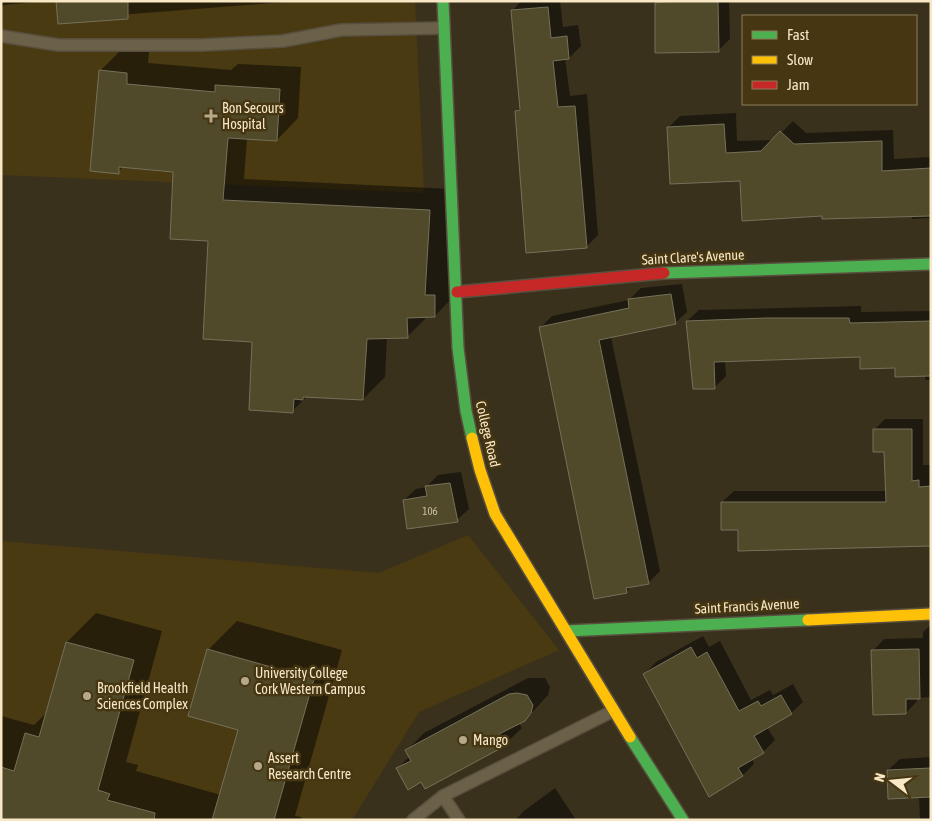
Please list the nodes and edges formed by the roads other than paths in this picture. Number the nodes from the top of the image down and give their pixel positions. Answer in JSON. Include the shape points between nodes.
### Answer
{"nodes":[{"id":1,"x":443,"y":1,"type":"edge"},
{"id":2,"x":444,"y":28,"type":"junction"},
{"id":3,"x":1,"y":36,"type":"edge"},
{"id":4,"x":931,"y":264,"type":"edge"},
{"id":5,"x":457,"y":292,"type":"junction"},
{"id":6,"x":931,"y":614,"type":"edge"},
{"id":7,"x":566,"y":631,"type":"junction"},
{"id":8,"x":613,"y":711,"type":"junction"},
{"id":9,"x":443,"y":796,"type":"junction"},
{"id":10,"x":413,"y":820,"type":"edge"},
{"id":11,"x":460,"y":820,"type":"edge"},
{"id":12,"x":683,"y":820,"type":"edge"}],
"edges":[{"from":1,"to":2,"type":"street","name":"College Road"},
{"from":2,"to":3,"type":"lane","via":[[341,30],[283,41],[202,45],[58,45]]},
{"from":2,"to":5,"type":"street","name":"College Road"},
{"from":4,"to":5,"type":"street","name":"Saint Clare's Avenue","via":[[672,272]]},
{"from":5,"to":7,"type":"street","name":"College Road","via":[[461,382],[480,470],[495,514]]},
{"from":6,"to":7,"type":"street","name":"Saint Francis Avenue"},
{"from":7,"to":8,"type":"street","name":"College Road"},
{"from":8,"to":9,"type":"lane"},
{"from":8,"to":12,"type":"street","name":"College Road"},
{"from":9,"to":10,"type":"lane"},
{"from":9,"to":11,"type":"lane"}]}
